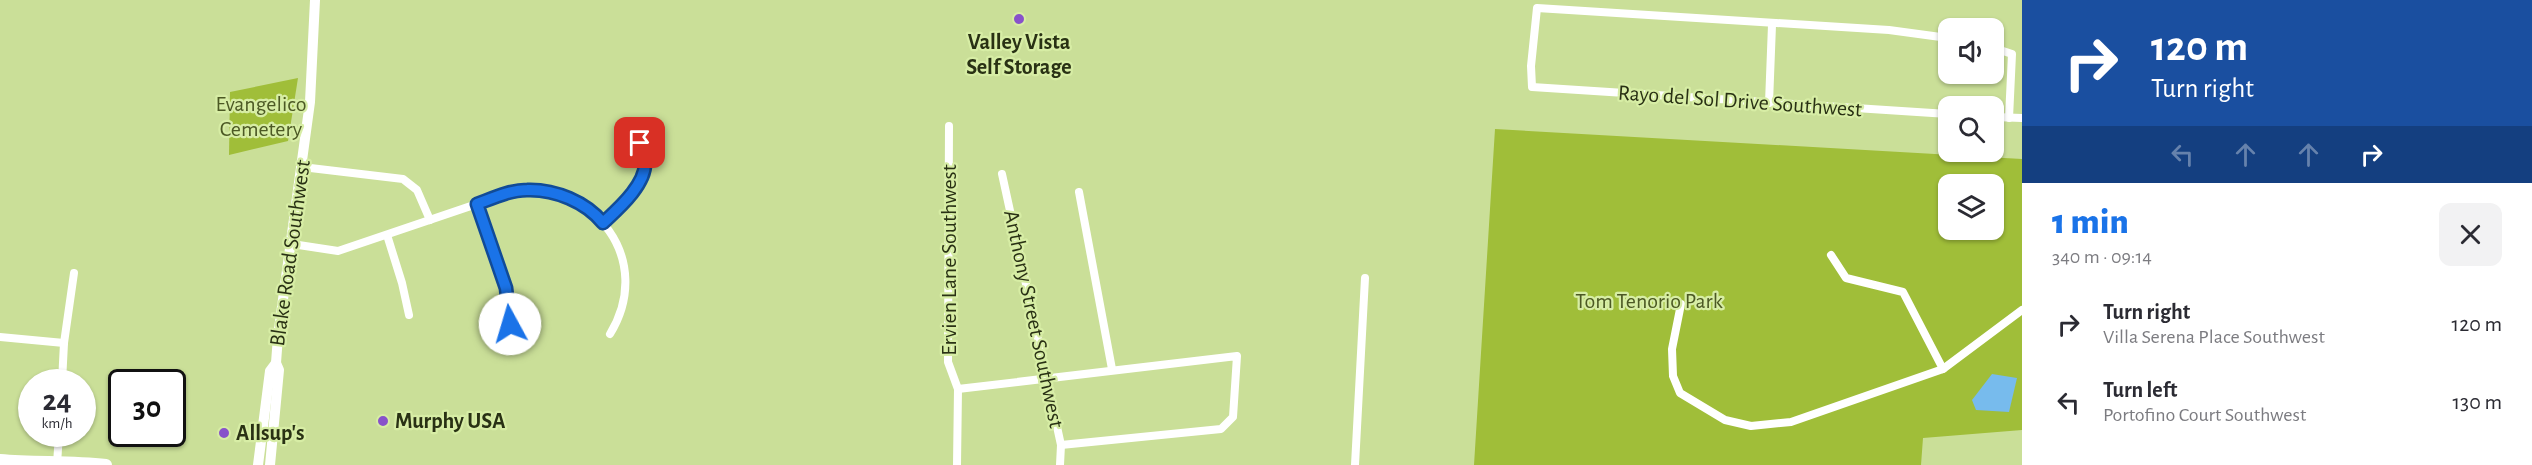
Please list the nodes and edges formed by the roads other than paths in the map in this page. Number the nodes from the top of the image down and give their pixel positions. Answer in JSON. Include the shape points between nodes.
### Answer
{"nodes":[{"id":1,"x":315,"y":0,"type":"edge"},
{"id":2,"x":1772,"y":25,"type":"junction"},
{"id":3,"x":1938,"y":37,"type":"edge"},
{"id":4,"x":2004,"y":51,"type":"edge"},
{"id":5,"x":1769,"y":103,"type":"junction"},
{"id":6,"x":1938,"y":113,"type":"edge"},
{"id":7,"x":2004,"y":118,"type":"edge"},
{"id":8,"x":2009,"y":118,"type":"junction"},
{"id":9,"x":2022,"y":118,"type":"edge"},
{"id":10,"x":949,"y":126,"type":"dead end"},
{"id":11,"x":640,"y":143,"type":"dead end"},
{"id":12,"x":302,"y":167,"type":"junction"},
{"id":13,"x":1002,"y":174,"type":"dead end"},
{"id":14,"x":1079,"y":192,"type":"dead end"},
{"id":15,"x":477,"y":204,"type":"junction"},
{"id":16,"x":430,"y":220,"type":"junction"},
{"id":17,"x":603,"y":223,"type":"junction"},
{"id":18,"x":387,"y":235,"type":"junction"},
{"id":19,"x":292,"y":244,"type":"junction"},
{"id":20,"x":1831,"y":255,"type":"dead end"},
{"id":21,"x":74,"y":273,"type":"dead end"},
{"id":22,"x":1365,"y":278,"type":"dead end"},
{"id":23,"x":1681,"y":304,"type":"dead end"},
{"id":24,"x":2022,"y":309,"type":"edge"},
{"id":25,"x":409,"y":315,"type":"dead end"},
{"id":26,"x":510,"y":324,"type":"dead end"},
{"id":27,"x":610,"y":334,"type":"dead end"},
{"id":28,"x":0,"y":337,"type":"edge"},
{"id":29,"x":64,"y":343,"type":"junction"},
{"id":30,"x":276,"y":363,"type":"junction"},
{"id":31,"x":63,"y":369,"type":"edge"},
{"id":32,"x":1112,"y":369,"type":"junction"},
{"id":33,"x":1943,"y":369,"type":"junction"},
{"id":34,"x":1046,"y":379,"type":"junction"},
{"id":35,"x":958,"y":389,"type":"junction"},
{"id":36,"x":1061,"y":445,"type":"junction"},
{"id":37,"x":59,"y":447,"type":"edge"},
{"id":38,"x":0,"y":460,"type":"edge"},
{"id":39,"x":58,"y":464,"type":"edge"},
{"id":40,"x":106,"y":465,"type":"edge"},
{"id":41,"x":258,"y":465,"type":"edge"},
{"id":42,"x":270,"y":465,"type":"edge"},
{"id":43,"x":957,"y":465,"type":"edge"},
{"id":44,"x":1060,"y":465,"type":"edge"},
{"id":45,"x":1355,"y":465,"type":"edge"}],
"edges":[{"from":1,"to":12,"type":"main road","name":"Blake Road Southwest"},
{"from":2,"to":3,"type":"street","via":[[1889,30]]},
{"from":2,"to":5,"type":"street"},
{"from":2,"to":5,"type":"street","name":"Rayo del Sol Drive Southwest","via":[[1537,8],[1531,66],[1532,87]]},
{"from":4,"to":8,"type":"street","via":[[2012,54]]},
{"from":5,"to":6,"type":"street","name":"Rayo del Sol Drive Southwest"},
{"from":7,"to":8,"type":"street"},
{"from":8,"to":9,"type":"street"},
{"from":10,"to":35,"type":"street","name":"Ervien Lane Southwest","via":[[948,362]]},
{"from":11,"to":17,"type":"street","via":[[645,160],[642,176],[626,201]]},
{"from":12,"to":16,"type":"street","via":[[403,179],[417,190]]},
{"from":12,"to":19,"type":"main road","name":"Blake Road Southwest"},
{"from":13,"to":34,"type":"street","name":"Anthony Street Southwest"},
{"from":14,"to":32,"type":"street"},
{"from":15,"to":16,"type":"street"},
{"from":15,"to":17,"type":"street","via":[[512,192],[542,191],[580,203]]},
{"from":15,"to":26,"type":"street","via":[[506,288]]},
{"from":16,"to":18,"type":"street"},
{"from":17,"to":27,"type":"street","via":[[616,241],[625,269],[622,311]]},
{"from":18,"to":19,"type":"street","via":[[338,251]]},
{"from":18,"to":25,"type":"street"},
{"from":19,"to":30,"type":"main road","name":"Blake Road Southwest"},
{"from":20,"to":33,"type":"street","via":[[1846,278],[1903,292]]},
{"from":21,"to":29,"type":"street"},
{"from":22,"to":45,"type":"street"},
{"from":23,"to":33,"type":"street","via":[[1672,349],[1673,376],[1680,393],[1725,420],[1751,426],[1791,422]]},
{"from":24,"to":33,"type":"street"},
{"from":28,"to":29,"type":"street"},
{"from":29,"to":31,"type":"street"},
{"from":30,"to":41,"type":"main road","name":"Blake Road Southwest","via":[[270,371]]},
{"from":30,"to":42,"type":"main road","name":"Blake Road Southwest","via":[[279,370]]},
{"from":32,"to":34,"type":"street"},
{"from":32,"to":36,"type":"street","via":[[1237,356],[1233,417],[1221,429]]},
{"from":34,"to":35,"type":"street"},
{"from":34,"to":36,"type":"street","name":"Anthony Street Southwest"},
{"from":35,"to":43,"type":"street","name":"Ervien Lane Southwest"},
{"from":36,"to":44,"type":"street","name":"Anthony Street Southwest"},
{"from":37,"to":39,"type":"street"},
{"from":38,"to":39,"type":"main road"},
{"from":39,"to":40,"type":"main road","via":[[67,461]]}]}
